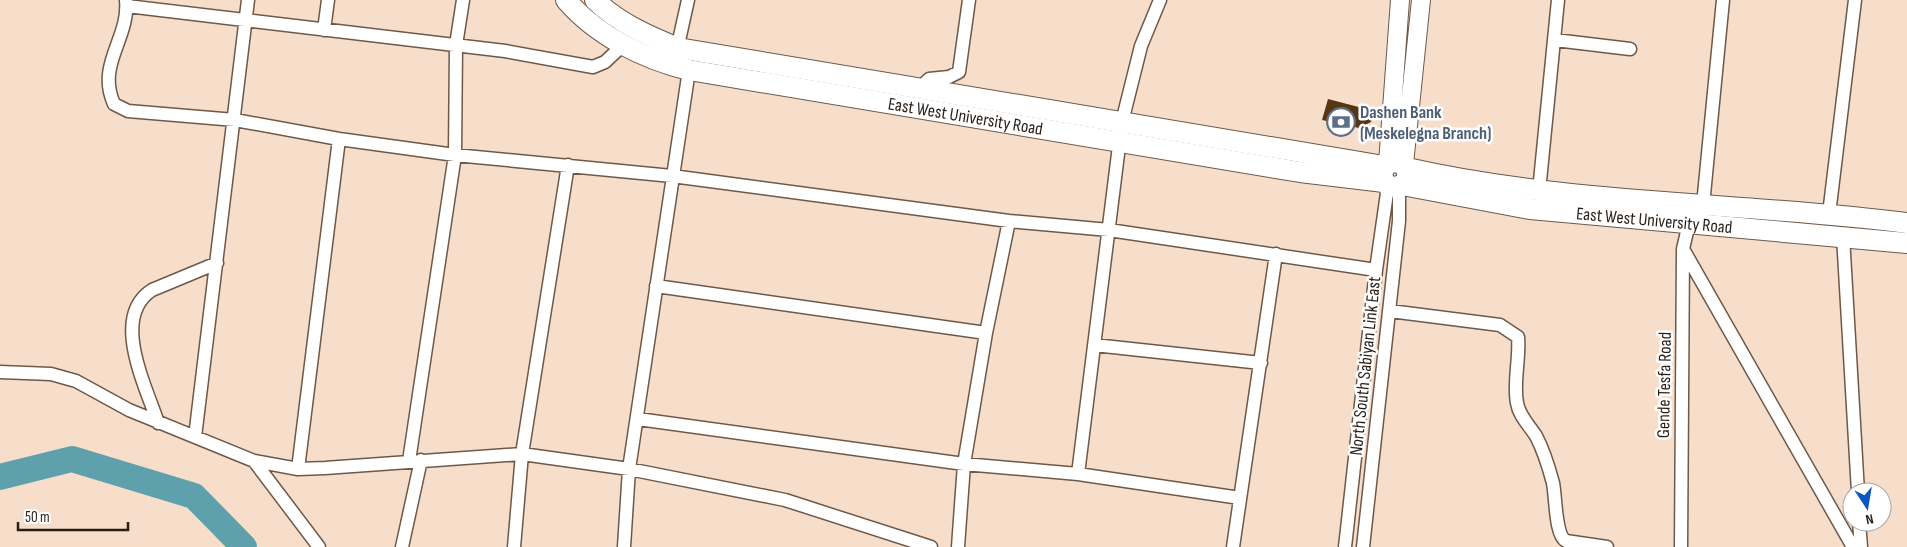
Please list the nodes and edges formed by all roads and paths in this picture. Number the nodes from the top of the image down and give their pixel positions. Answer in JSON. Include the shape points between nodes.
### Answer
{"nodes":[{"id":1,"x":248,"y":0,"type":"edge"},
{"id":2,"x":328,"y":0,"type":"edge"},
{"id":3,"x":463,"y":0,"type":"edge"},
{"id":4,"x":566,"y":0,"type":"edge"},
{"id":5,"x":595,"y":0,"type":"edge"},
{"id":6,"x":688,"y":0,"type":"edge"},
{"id":7,"x":969,"y":0,"type":"edge"},
{"id":8,"x":1160,"y":0,"type":"edge"},
{"id":9,"x":1400,"y":0,"type":"edge"},
{"id":10,"x":1421,"y":0,"type":"edge"},
{"id":11,"x":1558,"y":0,"type":"edge"},
{"id":12,"x":1723,"y":0,"type":"edge"},
{"id":13,"x":1855,"y":0,"type":"edge"},
{"id":14,"x":127,"y":3,"type":"edge"},
{"id":15,"x":247,"y":19,"type":"junction"},
{"id":16,"x":324,"y":30,"type":"junction"},
{"id":17,"x":1555,"y":40,"type":"junction"},
{"id":18,"x":456,"y":45,"type":"junction"},
{"id":19,"x":624,"y":45,"type":"junction"},
{"id":20,"x":1630,"y":49,"type":"dead end"},
{"id":21,"x":680,"y":61,"type":"junction"},
{"id":22,"x":920,"y":88,"type":"junction"},
{"id":23,"x":235,"y":120,"type":"junction"},
{"id":24,"x":1120,"y":132,"type":"junction"},
{"id":25,"x":339,"y":139,"type":"junction"},
{"id":26,"x":455,"y":156,"type":"junction"},
{"id":27,"x":568,"y":165,"type":"junction"},
{"id":28,"x":1394,"y":175,"type":"junction"},
{"id":29,"x":672,"y":176,"type":"junction"},
{"id":30,"x":1539,"y":191,"type":"junction"},
{"id":31,"x":1703,"y":205,"type":"junction"},
{"id":32,"x":1830,"y":214,"type":"junction"},
{"id":33,"x":1009,"y":221,"type":"junction"},
{"id":34,"x":1689,"y":223,"type":"junction"},
{"id":35,"x":1907,"y":224,"type":"edge"},
{"id":36,"x":1109,"y":230,"type":"junction"},
{"id":37,"x":1844,"y":236,"type":"junction"},
{"id":38,"x":1907,"y":243,"type":"edge"},
{"id":39,"x":1683,"y":250,"type":"junction"},
{"id":40,"x":1276,"y":254,"type":"junction"},
{"id":41,"x":217,"y":263,"type":"junction"},
{"id":42,"x":1376,"y":270,"type":"junction"},
{"id":43,"x":656,"y":286,"type":"junction"},
{"id":44,"x":1390,"y":311,"type":"junction"},
{"id":45,"x":986,"y":334,"type":"junction"},
{"id":46,"x":1094,"y":345,"type":"junction"},
{"id":47,"x":1260,"y":363,"type":"junction"},
{"id":48,"x":0,"y":372,"type":"edge"},
{"id":49,"x":638,"y":419,"type":"junction"},
{"id":50,"x":158,"y":423,"type":"junction"},
{"id":51,"x":195,"y":437,"type":"junction"},
{"id":52,"x":522,"y":454,"type":"junction"},
{"id":53,"x":254,"y":461,"type":"junction"},
{"id":54,"x":415,"y":461,"type":"junction"},
{"id":55,"x":964,"y":464,"type":"junction"},
{"id":56,"x":298,"y":469,"type":"junction"},
{"id":57,"x":629,"y":469,"type":"junction"},
{"id":58,"x":1078,"y":474,"type":"junction"},
{"id":59,"x":1857,"y":482,"type":"edge"},
{"id":60,"x":1240,"y":498,"type":"junction"},
{"id":61,"x":1860,"y":532,"type":"edge"},
{"id":62,"x":319,"y":547,"type":"edge"},
{"id":63,"x":402,"y":547,"type":"edge"},
{"id":64,"x":514,"y":547,"type":"edge"},
{"id":65,"x":624,"y":547,"type":"edge"},
{"id":66,"x":931,"y":547,"type":"edge"},
{"id":67,"x":958,"y":547,"type":"edge"},
{"id":68,"x":1233,"y":547,"type":"edge"},
{"id":69,"x":1345,"y":547,"type":"edge"},
{"id":70,"x":1363,"y":547,"type":"edge"},
{"id":71,"x":1607,"y":547,"type":"edge"},
{"id":72,"x":1681,"y":547,"type":"edge"},
{"id":73,"x":1853,"y":547,"type":"edge"},
{"id":74,"x":1861,"y":547,"type":"edge"}],
"edges":[{"from":1,"to":15,"type":"street"},
{"from":2,"to":16,"type":"street"},
{"from":3,"to":18,"type":"street"},
{"from":4,"to":19,"type":"main road","name":"East West University Road","via":[[577,13]]},
{"from":5,"to":21,"type":"main road","name":"East West University Road","via":[[606,12]]},
{"from":6,"to":21,"type":"street"},
{"from":7,"to":22,"type":"street","via":[[959,72],[949,77],[929,78]]},
{"from":8,"to":24,"type":"street","via":[[1141,46]]},
{"from":9,"to":28,"type":"main road","name":"North South Sabiyan Link East"},
{"from":10,"to":28,"type":"main road","name":"North South Sabiyan Link East"},
{"from":11,"to":17,"type":"street"},
{"from":12,"to":31,"type":"street"},
{"from":13,"to":32,"type":"street"},
{"from":14,"to":15,"type":"street"},
{"from":14,"to":23,"type":"street","via":[[125,21],[107,77],[114,104],[128,111]]},
{"from":15,"to":16,"type":"street"},
{"from":15,"to":23,"type":"street"},
{"from":16,"to":18,"type":"street"},
{"from":17,"to":20,"type":"street"},
{"from":17,"to":30,"type":"street"},
{"from":18,"to":19,"type":"street","via":[[593,67],[605,62]]},
{"from":18,"to":26,"type":"street"},
{"from":19,"to":21,"type":"main road","name":"East West University Road"},
{"from":21,"to":22,"type":"main road","name":"East West University Road"},
{"from":21,"to":24,"type":"main road","name":"East West University Road"},
{"from":21,"to":29,"type":"street"},
{"from":22,"to":24,"type":"main road","name":"East West University Road"},
{"from":23,"to":25,"type":"street"},
{"from":23,"to":41,"type":"street"},
{"from":24,"to":28,"type":"main road","name":"East West University Road","via":[[1300,172]]},
{"from":24,"to":36,"type":"street"},
{"from":25,"to":26,"type":"street"},
{"from":25,"to":56,"type":"street"},
{"from":26,"to":27,"type":"street"},
{"from":26,"to":54,"type":"street"},
{"from":27,"to":29,"type":"street"},
{"from":27,"to":52,"type":"street"},
{"from":28,"to":30,"type":"main road","name":"East West University Road","via":[[1450,178]]},
{"from":28,"to":34,"type":"main road","name":"East West University Road","via":[[1530,209]]},
{"from":28,"to":42,"type":"street","name":"North South Sabiyan Link East"},
{"from":28,"to":44,"type":"street","name":"North South Sabiyan Link East","via":[[1399,221]]},
{"from":29,"to":33,"type":"street"},
{"from":29,"to":43,"type":"street"},
{"from":30,"to":31,"type":"main road","name":"East West University Road"},
{"from":31,"to":32,"type":"main road","name":"East West University Road"},
{"from":31,"to":34,"type":"street"},
{"from":32,"to":35,"type":"main road","name":"East West University Road"},
{"from":33,"to":36,"type":"street"},
{"from":33,"to":45,"type":"street"},
{"from":34,"to":37,"type":"main road","name":"East West University Road"},
{"from":34,"to":39,"type":"street","name":"Gende Tesfa Road"},
{"from":36,"to":40,"type":"street"},
{"from":36,"to":46,"type":"street"},
{"from":37,"to":38,"type":"main road","name":"East West University Road"},
{"from":37,"to":59,"type":"street"},
{"from":39,"to":72,"type":"street","name":"Gende Tesfa Road"},
{"from":39,"to":73,"type":"street"},
{"from":40,"to":42,"type":"street"},
{"from":40,"to":47,"type":"street"},
{"from":41,"to":50,"type":"street","via":[[152,290],[142,296],[135,309],[132,343]]},
{"from":41,"to":51,"type":"street"},
{"from":42,"to":69,"type":"street","name":"North South Sabiyan Link East"},
{"from":43,"to":45,"type":"street"},
{"from":43,"to":49,"type":"street"},
{"from":44,"to":70,"type":"street","name":"North South Sabiyan Link East"},
{"from":44,"to":71,"type":"street","via":[[1500,325],[1518,338],[1517,402],[1536,436],[1548,467],[1557,499],[1560,538]]},
{"from":45,"to":55,"type":"street"},
{"from":46,"to":47,"type":"street"},
{"from":46,"to":58,"type":"street"},
{"from":47,"to":60,"type":"street"},
{"from":48,"to":50,"type":"street","via":[[50,374],[76,381]]},
{"from":49,"to":55,"type":"street"},
{"from":49,"to":57,"type":"street"},
{"from":50,"to":51,"type":"street"},
{"from":51,"to":53,"type":"street"},
{"from":52,"to":54,"type":"street"},
{"from":52,"to":57,"type":"street"},
{"from":52,"to":64,"type":"street"},
{"from":53,"to":56,"type":"street"},
{"from":53,"to":62,"type":"street"},
{"from":54,"to":56,"type":"street"},
{"from":54,"to":63,"type":"street"},
{"from":55,"to":58,"type":"street"},
{"from":55,"to":67,"type":"street"},
{"from":57,"to":65,"type":"street"},
{"from":57,"to":66,"type":"street","via":[[785,500]]},
{"from":58,"to":60,"type":"street"},
{"from":60,"to":68,"type":"street"},
{"from":61,"to":74,"type":"street"}]}
